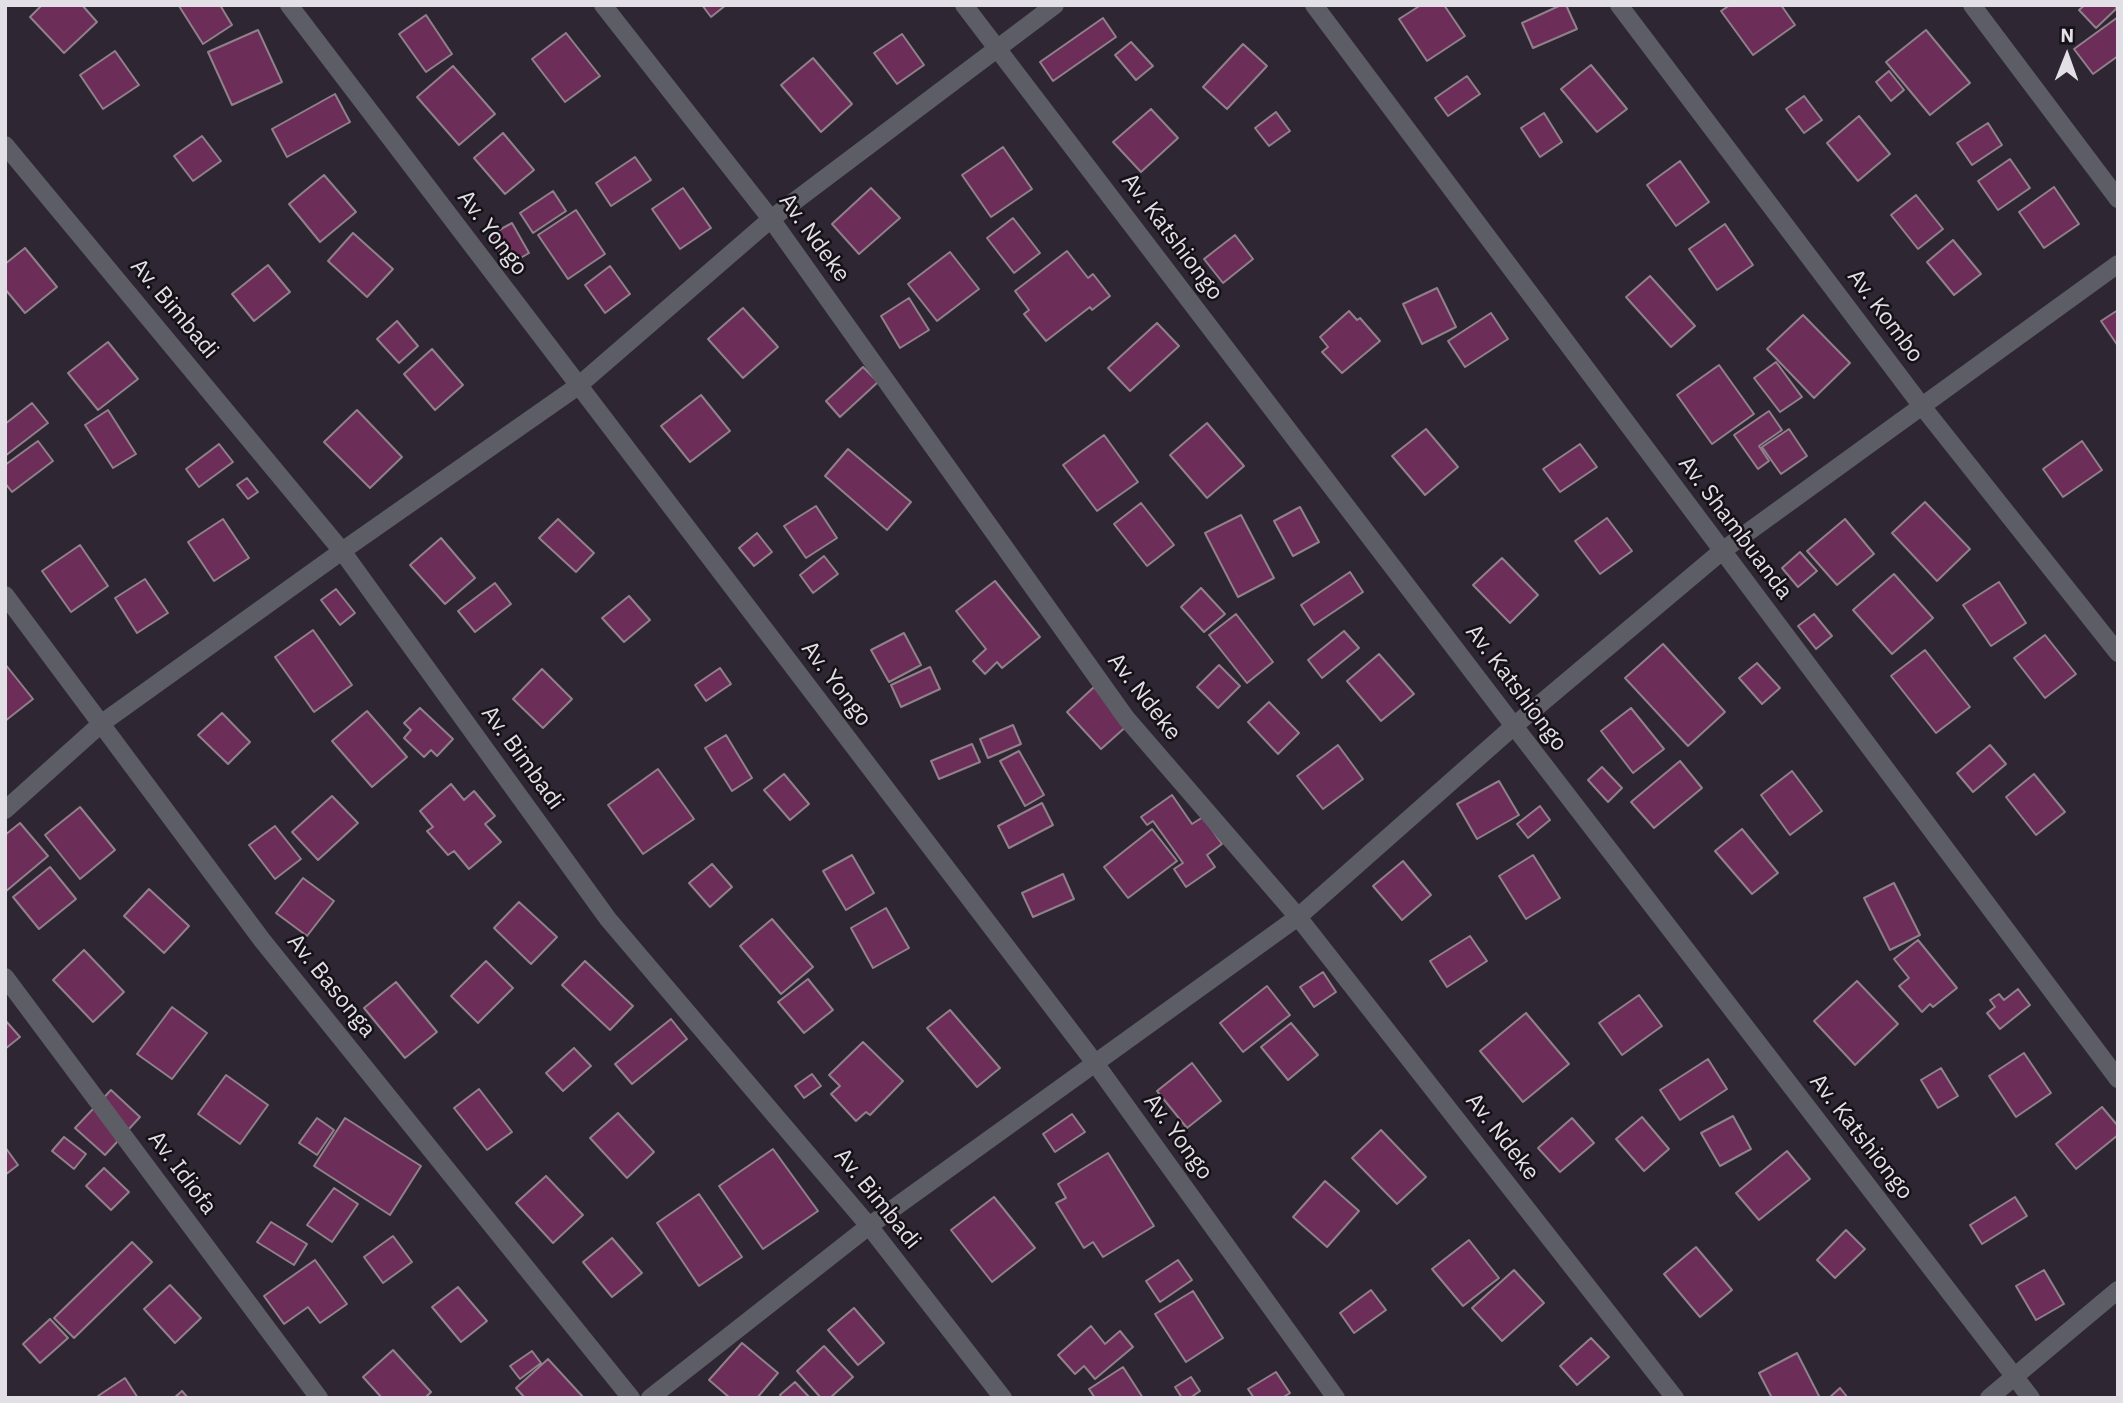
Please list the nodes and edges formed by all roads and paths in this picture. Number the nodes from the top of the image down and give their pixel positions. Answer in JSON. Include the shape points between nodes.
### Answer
{"nodes":[{"id":1,"x":289,"y":5,"type":"edge"},
{"id":2,"x":603,"y":5,"type":"edge"},
{"id":3,"x":964,"y":5,"type":"edge"},
{"id":4,"x":1055,"y":5,"type":"edge"},
{"id":5,"x":1314,"y":5,"type":"edge"},
{"id":6,"x":1619,"y":5,"type":"edge"},
{"id":7,"x":1972,"y":5,"type":"edge"},
{"id":8,"x":998,"y":48,"type":"junction"},
{"id":9,"x":5,"y":145,"type":"edge"},
{"id":10,"x":2118,"y":199,"type":"edge"},
{"id":11,"x":771,"y":219,"type":"junction"},
{"id":12,"x":2118,"y":264,"type":"edge"},
{"id":13,"x":578,"y":386,"type":"junction"},
{"id":14,"x":1922,"y":405,"type":"junction"},
{"id":15,"x":342,"y":551,"type":"junction"},
{"id":16,"x":1722,"y":551,"type":"junction"},
{"id":17,"x":5,"y":595,"type":"edge"},
{"id":18,"x":2118,"y":653,"type":"edge"},
{"id":19,"x":102,"y":723,"type":"junction"},
{"id":20,"x":1514,"y":726,"type":"junction"},
{"id":21,"x":5,"y":810,"type":"edge"},
{"id":22,"x":1298,"y":917,"type":"junction"},
{"id":23,"x":5,"y":977,"type":"edge"},
{"id":24,"x":1095,"y":1063,"type":"junction"},
{"id":25,"x":2118,"y":1079,"type":"edge"},
{"id":26,"x":869,"y":1226,"type":"junction"},
{"id":27,"x":2118,"y":1290,"type":"edge"},
{"id":28,"x":2015,"y":1376,"type":"junction"},
{"id":29,"x":319,"y":1398,"type":"edge"},
{"id":30,"x":631,"y":1398,"type":"edge"},
{"id":31,"x":650,"y":1398,"type":"edge"},
{"id":32,"x":1003,"y":1398,"type":"edge"},
{"id":33,"x":1336,"y":1398,"type":"edge"},
{"id":34,"x":1675,"y":1398,"type":"edge"},
{"id":35,"x":1989,"y":1398,"type":"edge"},
{"id":36,"x":2031,"y":1398,"type":"edge"}],
"edges":[{"from":1,"to":13,"type":"street","name":"Av. Yongo"},
{"from":2,"to":11,"type":"street","name":"Av. Ndeke"},
{"from":3,"to":8,"type":"street","name":"Av. Katshiongo"},
{"from":4,"to":8,"type":"street"},
{"from":5,"to":16,"type":"street","name":"Av. Shambuanda"},
{"from":6,"to":14,"type":"street","name":"Av. Kombo"},
{"from":7,"to":10,"type":"street"},
{"from":8,"to":11,"type":"street"},
{"from":8,"to":20,"type":"street","name":"Av. Katshiongo"},
{"from":9,"to":15,"type":"street","name":"Av. Bimbadi"},
{"from":11,"to":13,"type":"street"},
{"from":11,"to":22,"type":"street","name":"Av. Ndeke","via":[[1126,718]]},
{"from":12,"to":14,"type":"street"},
{"from":13,"to":15,"type":"street"},
{"from":13,"to":24,"type":"street","name":"Av. Yongo"},
{"from":14,"to":16,"type":"street"},
{"from":14,"to":18,"type":"street","name":"Av. Kombo"},
{"from":15,"to":19,"type":"street"},
{"from":15,"to":26,"type":"street","name":"Av. Bimbadi","via":[[608,919]]},
{"from":16,"to":20,"type":"street"},
{"from":16,"to":25,"type":"street","name":"Av. Shambuanda"},
{"from":17,"to":19,"type":"street","name":"Av. Basonga"},
{"from":19,"to":21,"type":"street"},
{"from":19,"to":30,"type":"street","name":"Av. Basonga","via":[[262,940]]},
{"from":20,"to":22,"type":"street"},
{"from":20,"to":28,"type":"street","name":"Av. Katshiongo"},
{"from":22,"to":24,"type":"street"},
{"from":22,"to":34,"type":"street","name":"Av. Ndeke"},
{"from":23,"to":29,"type":"street","name":"Av. Idiofa"},
{"from":24,"to":26,"type":"street"},
{"from":24,"to":33,"type":"street","name":"Av. Yongo"},
{"from":26,"to":31,"type":"street"},
{"from":26,"to":32,"type":"street","name":"Av. Bimbadi"},
{"from":27,"to":28,"type":"street"},
{"from":28,"to":35,"type":"street"},
{"from":28,"to":36,"type":"street","name":"Av. Katshiongo"}]}
